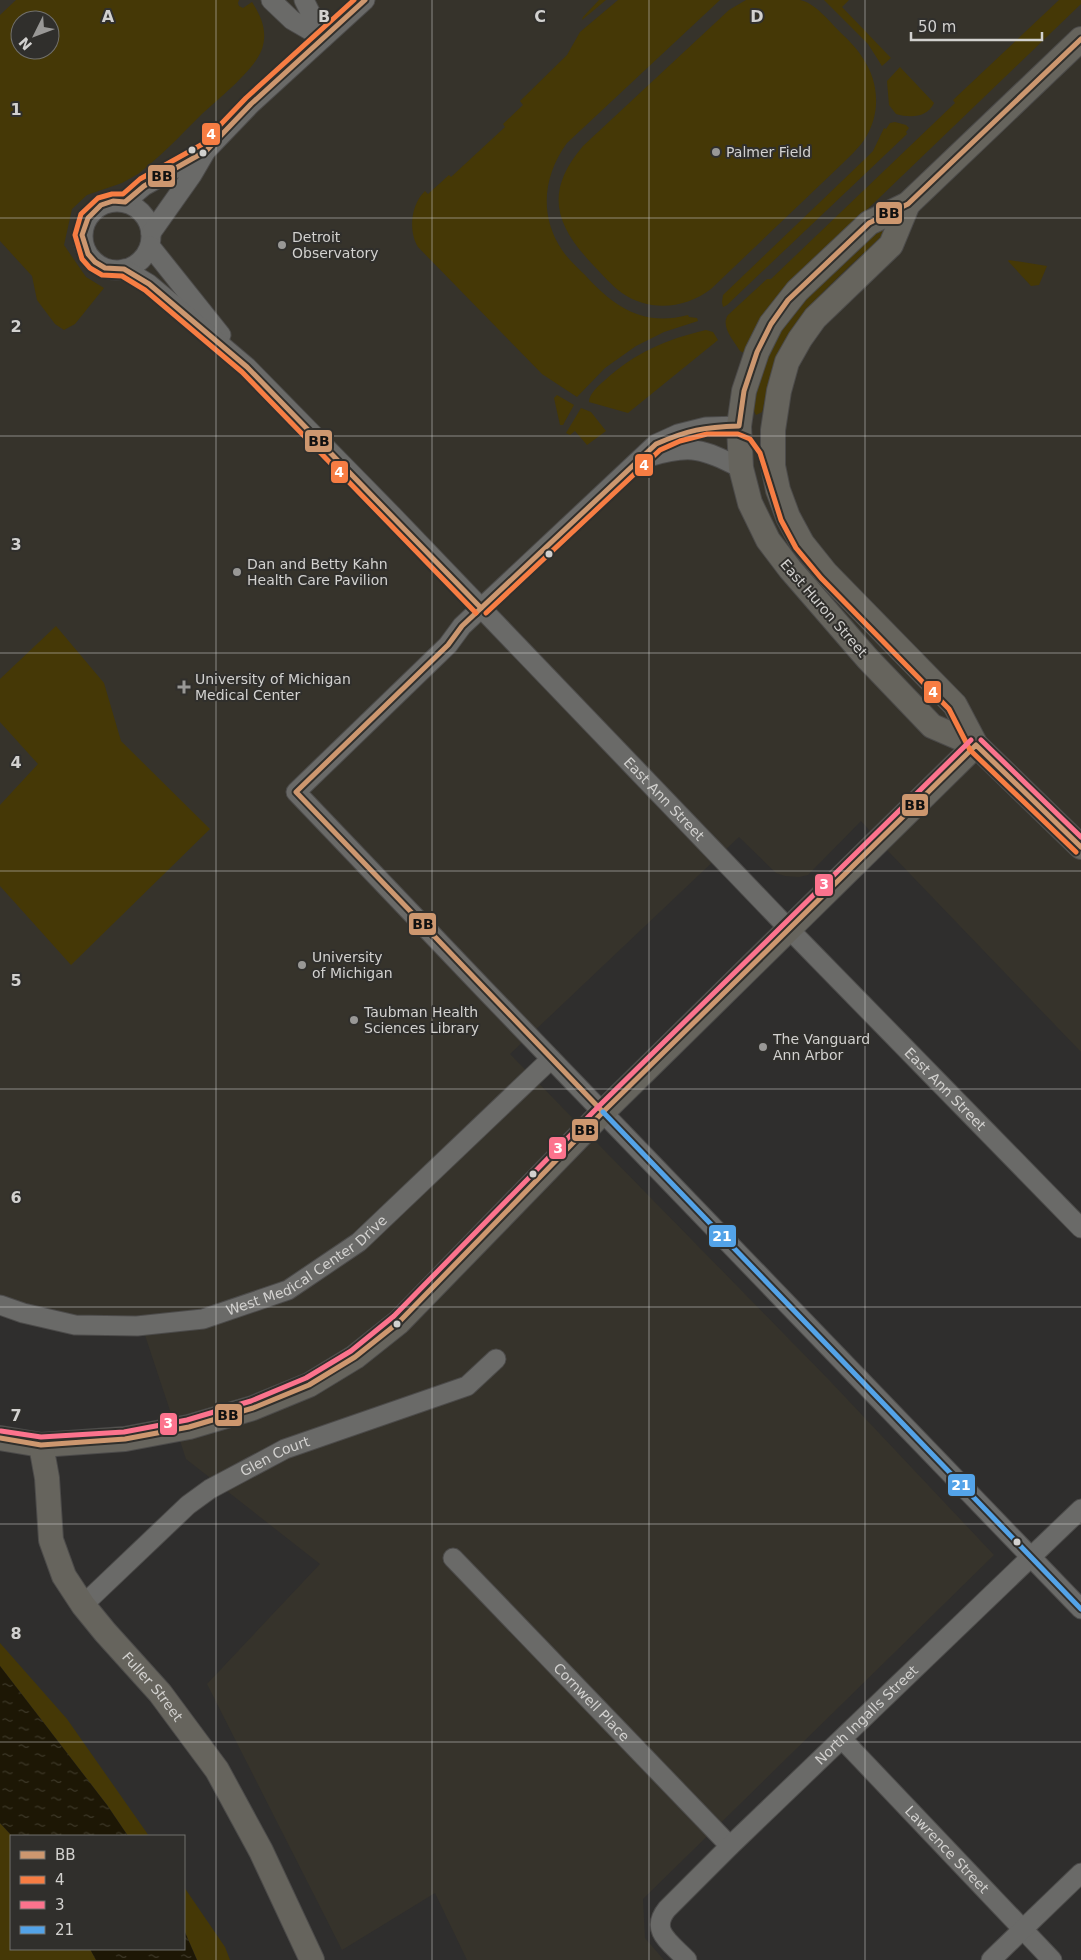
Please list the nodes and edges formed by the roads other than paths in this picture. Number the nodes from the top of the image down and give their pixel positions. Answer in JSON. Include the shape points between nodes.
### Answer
{"nodes":[{"id":1,"x":271,"y":0,"type":"edge"},
{"id":2,"x":304,"y":0,"type":"edge"},
{"id":3,"x":365,"y":0,"type":"edge"},
{"id":4,"x":323,"y":38,"type":"junction"},
{"id":5,"x":1081,"y":39,"type":"edge"},
{"id":6,"x":206,"y":151,"type":"junction"},
{"id":7,"x":125,"y":202,"type":"junction"},
{"id":8,"x":908,"y":204,"type":"junction"},
{"id":9,"x":151,"y":240,"type":"junction"},
{"id":10,"x":124,"y":269,"type":"junction"},
{"id":11,"x":247,"y":367,"type":"junction"},
{"id":12,"x":739,"y":426,"type":"junction"},
{"id":13,"x":773,"y":466,"type":"junction"},
{"id":14,"x":741,"y":468,"type":"junction"},
{"id":15,"x":627,"y":470,"type":"junction"},
{"id":16,"x":481,"y":608,"type":"junction"},
{"id":17,"x":976,"y":745,"type":"junction"},
{"id":18,"x":1081,"y":847,"type":"edge"},
{"id":19,"x":789,"y":929,"type":"junction"},
{"id":20,"x":551,"y":1059,"type":"junction"},
{"id":21,"x":603,"y":1112,"type":"junction"},
{"id":22,"x":1081,"y":1228,"type":"edge"},
{"id":23,"x":0,"y":1304,"type":"edge"},
{"id":24,"x":496,"y":1359,"type":"dead end"},
{"id":25,"x":0,"y":1438,"type":"edge"},
{"id":26,"x":41,"y":1445,"type":"junction"},
{"id":27,"x":1081,"y":1509,"type":"edge"},
{"id":28,"x":453,"y":1558,"type":"dead end"},
{"id":29,"x":1032,"y":1558,"type":"junction"},
{"id":30,"x":83,"y":1605,"type":"junction"},
{"id":31,"x":1081,"y":1609,"type":"edge"},
{"id":32,"x":842,"y":1740,"type":"junction"},
{"id":33,"x":730,"y":1846,"type":"junction"},
{"id":34,"x":1081,"y":1873,"type":"edge"},
{"id":35,"x":1022,"y":1930,"type":"junction"},
{"id":36,"x":312,"y":1960,"type":"edge"},
{"id":37,"x":687,"y":1960,"type":"edge"},
{"id":38,"x":991,"y":1960,"type":"edge"},
{"id":39,"x":1052,"y":1960,"type":"edge"}],
"edges":[{"from":1,"to":4,"type":"street","via":[[292,20]]},
{"from":2,"to":4,"type":"street"},
{"from":3,"to":4,"type":"street"},
{"from":4,"to":6,"type":"street","via":[[251,104]]},
{"from":5,"to":8,"type":"main road"},
{"from":6,"to":7,"type":"street","via":[[144,186]]},
{"from":6,"to":9,"type":"street"},
{"from":7,"to":9,"type":"street","via":[[145,214],[150,224]]},
{"from":7,"to":10,"type":"street","via":[[113,201],[95,209],[82,235],[88,254],[95,262],[105,268]]},
{"from":8,"to":12,"type":"main road","name":"East Huron Street","via":[[869,223],[788,300],[771,324],[752,365]]},
{"from":8,"to":13,"type":"main road","name":"East Huron Street","via":[[891,245],[816,318],[793,351],[779,391]]},
{"from":9,"to":10,"type":"street","via":[[145,256],[136,265]]},
{"from":9,"to":11,"type":"street","name":"East Ann Street"},
{"from":10,"to":11,"type":"street","name":"East Ann Street","via":[[149,284]]},
{"from":11,"to":16,"type":"street","name":"East Ann Street"},
{"from":12,"to":13,"type":"main road","via":[[755,433]]},
{"from":12,"to":14,"type":"main road","name":"East Huron Street"},
{"from":12,"to":15,"type":"street","via":[[706,427],[678,434],[656,444]]},
{"from":13,"to":17,"type":"main road","name":"East Huron Street","via":[[788,517],[802,543],[826,573],[955,705]]},
{"from":14,"to":15,"type":"street","via":[[705,451],[685,448],[649,457]]},
{"from":14,"to":17,"type":"main road","name":"East Huron Street","via":[[750,503],[768,540],[790,569],[867,658],[932,726]]},
{"from":15,"to":16,"type":"street"},
{"from":16,"to":19,"type":"street","name":"East Ann Street"},
{"from":16,"to":20,"type":"street","via":[[448,645],[296,792]]},
{"from":17,"to":18,"type":"main road","name":"East Huron Street"},
{"from":17,"to":19,"type":"main road"},
{"from":19,"to":21,"type":"main road"},
{"from":19,"to":22,"type":"street","name":"East Ann Street"},
{"from":20,"to":21,"type":"street"},
{"from":20,"to":23,"type":"street","name":"West Medical Center Drive","via":[[359,1242],[288,1290],[203,1318],[137,1326],[75,1325],[23,1314]]},
{"from":21,"to":26,"type":"main road","via":[[399,1322],[355,1357],[317,1380],[253,1408],[189,1427],[125,1439]]},
{"from":21,"to":29,"type":"street"},
{"from":24,"to":30,"type":"street","name":"Glen Court","via":[[468,1386],[285,1449],[210,1489],[188,1505]]},
{"from":25,"to":26,"type":"main road"},
{"from":26,"to":30,"type":"main road","name":"Fuller Street","via":[[47,1478],[51,1540],[64,1576]]},
{"from":27,"to":29,"type":"street","name":"North Ingalls Street"},
{"from":28,"to":33,"type":"street","name":"Cornwell Place"},
{"from":29,"to":31,"type":"street"},
{"from":29,"to":32,"type":"street","name":"North Ingalls Street"},
{"from":30,"to":36,"type":"main road","name":"Fuller Street","via":[[160,1692],[218,1770],[261,1851]]},
{"from":32,"to":33,"type":"street","name":"North Ingalls Street"},
{"from":32,"to":35,"type":"street","name":"Lawrence Street"},
{"from":33,"to":37,"type":"street","name":"North Ingalls Street","via":[[660,1917],[660,1931]]},
{"from":34,"to":35,"type":"street"},
{"from":35,"to":38,"type":"street"},
{"from":35,"to":39,"type":"street","name":"Lawrence Street"}]}
